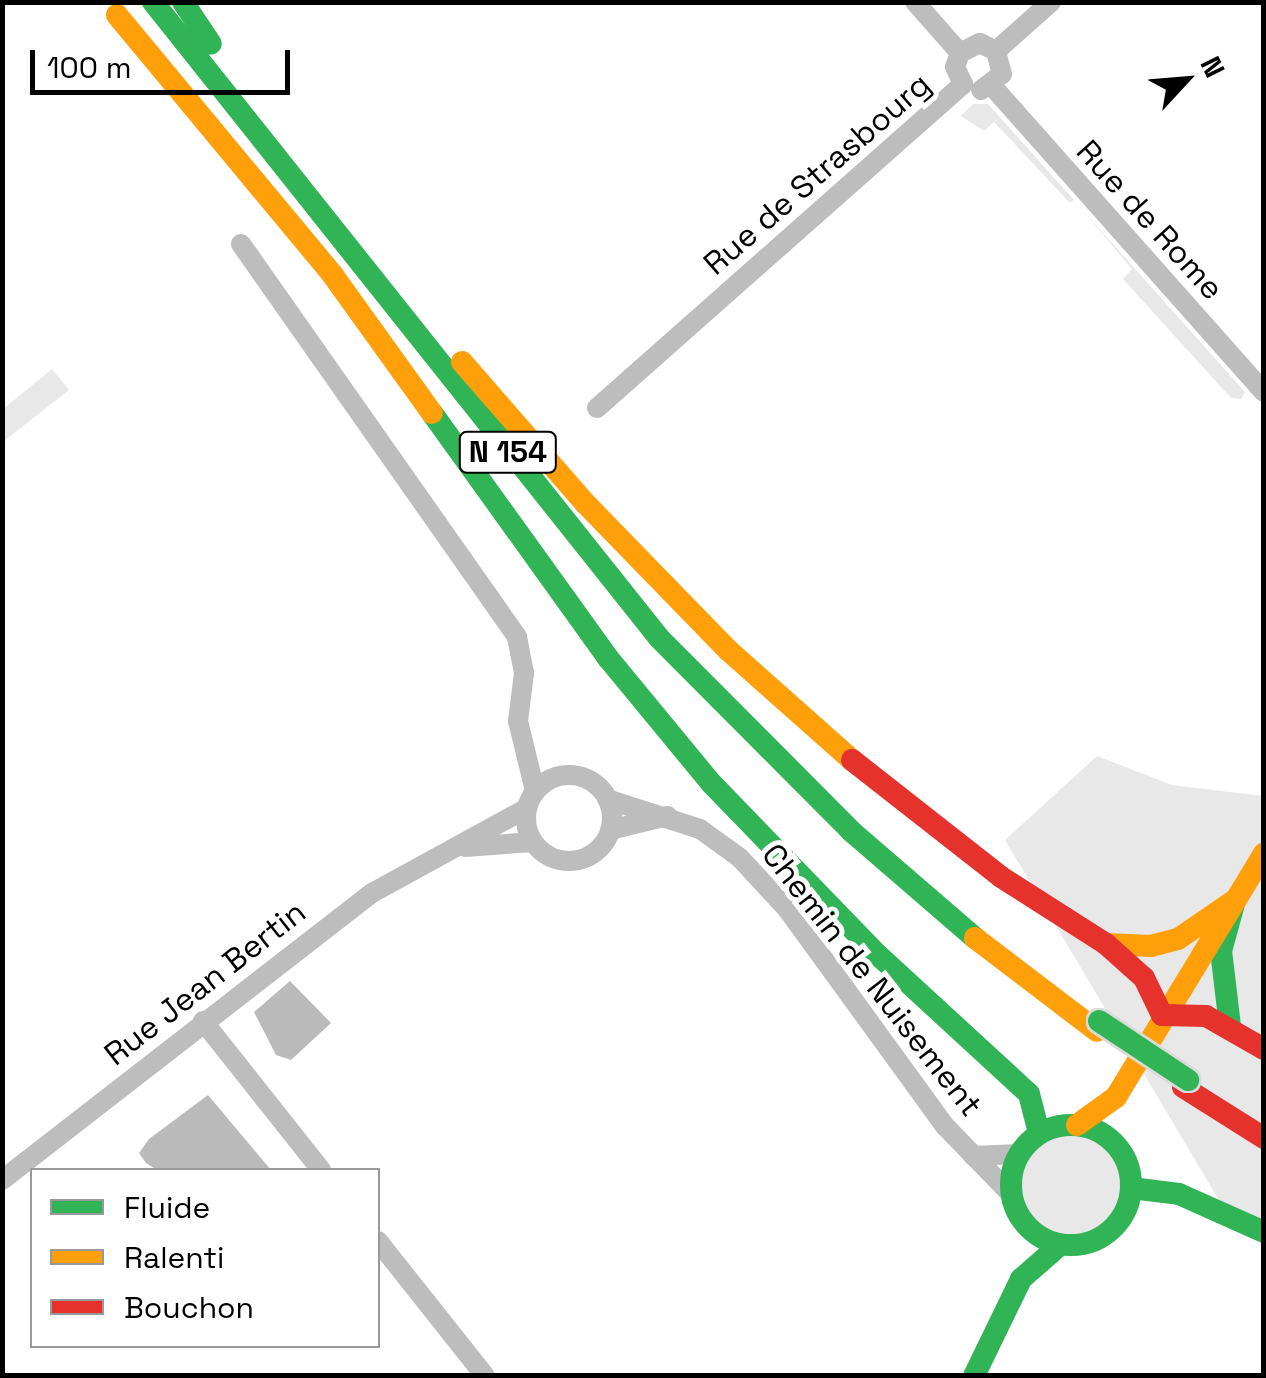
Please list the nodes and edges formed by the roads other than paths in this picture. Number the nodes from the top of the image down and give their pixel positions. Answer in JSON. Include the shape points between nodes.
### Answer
{"nodes":[{"id":1,"x":153,"y":2,"type":"edge"},
{"id":2,"x":173,"y":2,"type":"edge"},
{"id":3,"x":182,"y":2,"type":"edge"},
{"id":4,"x":915,"y":2,"type":"edge"},
{"id":5,"x":1051,"y":2,"type":"edge"},
{"id":6,"x":110,"y":9,"type":"edge"},
{"id":7,"x":212,"y":44,"type":"junction"},
{"id":8,"x":996,"y":51,"type":"junction"},
{"id":9,"x":960,"y":52,"type":"junction"},
{"id":10,"x":963,"y":84,"type":"junction"},
{"id":11,"x":992,"y":87,"type":"junction"},
{"id":12,"x":240,"y":244,"type":"dead end"},
{"id":13,"x":448,"y":348,"type":"junction"},
{"id":14,"x":1264,"y":392,"type":"edge"},
{"id":15,"x":597,"y":408,"type":"dead end"},
{"id":16,"x":528,"y":751,"type":"junction"},
{"id":17,"x":557,"y":776,"type":"junction"},
{"id":18,"x":607,"y":799,"type":"junction"},
{"id":19,"x":531,"y":800,"type":"junction"},
{"id":20,"x":669,"y":816,"type":"junction"},
{"id":21,"x":610,"y":830,"type":"junction"},
{"id":22,"x":852,"y":831,"type":"junction"},
{"id":23,"x":534,"y":842,"type":"junction"},
{"id":24,"x":453,"y":848,"type":"junction"},
{"id":25,"x":1264,"y":854,"type":"edge"},
{"id":26,"x":1235,"y":900,"type":"junction"},
{"id":27,"x":1106,"y":944,"type":"junction"},
{"id":28,"x":1162,"y":1015,"type":"junction"},
{"id":29,"x":203,"y":1021,"type":"junction"},
{"id":30,"x":1098,"y":1026,"type":"junction"},
{"id":31,"x":1230,"y":1026,"type":"junction"},
{"id":32,"x":1264,"y":1050,"type":"edge"},
{"id":33,"x":1186,"y":1084,"type":"junction"},
{"id":34,"x":1116,"y":1098,"type":"junction"},
{"id":35,"x":1077,"y":1125,"type":"junction"},
{"id":36,"x":1264,"y":1128,"type":"edge"},
{"id":37,"x":1040,"y":1133,"type":"junction"},
{"id":38,"x":1264,"y":1138,"type":"edge"},
{"id":39,"x":1118,"y":1147,"type":"junction"},
{"id":40,"x":1020,"y":1154,"type":"junction"},
{"id":41,"x":974,"y":1156,"type":"junction"},
{"id":42,"x":319,"y":1168,"type":"edge"},
{"id":43,"x":2,"y":1180,"type":"edge"},
{"id":44,"x":1131,"y":1188,"type":"junction"},
{"id":45,"x":1011,"y":1194,"type":"junction"},
{"id":46,"x":1024,"y":1223,"type":"junction"},
{"id":47,"x":1264,"y":1232,"type":"edge"},
{"id":48,"x":380,"y":1244,"type":"edge"},
{"id":49,"x":1060,"y":1245,"type":"junction"},
{"id":50,"x":1021,"y":1278,"type":"junction"},
{"id":51,"x":485,"y":1376,"type":"edge"},
{"id":52,"x":974,"y":1376,"type":"edge"}],
"edges":[{"from":1,"to":22,"type":"main road","number":"N 154","via":[[606,576]]},
{"from":2,"to":7,"type":"main road","number":"N 154"},
{"from":3,"to":7,"type":"main road"},
{"from":4,"to":9,"type":"street"},
{"from":5,"to":8,"type":"street"},
{"from":6,"to":22,"type":"main road","via":[[205,100],[655,649],[800,794]]},
{"from":6,"to":37,"type":"main road","via":[[332,274],[608,658],[700,770],[878,955],[1030,1094]]},
{"from":7,"to":13,"type":"main road","number":"N 154"},
{"from":8,"to":9,"type":"street","name":"Rue de Strasbourg","via":[[980,43]]},
{"from":8,"to":11,"type":"street","via":[[1003,67]]},
{"from":9,"to":10,"type":"street","name":"Rue de Strasbourg","via":[[955,66]]},
{"from":10,"to":11,"type":"street"},
{"from":10,"to":15,"type":"street","name":"Rue de Strasbourg"},
{"from":11,"to":14,"type":"street","name":"Rue de Rome"},
{"from":12,"to":16,"type":"street","via":[[517,637],[524,673],[518,722]]},
{"from":13,"to":27,"type":"main road","via":[[728,650],[918,815]]},
{"from":13,"to":30,"type":"main road","number":"N 154","via":[[572,512],[710,674],[879,842]]},
{"from":16,"to":17,"type":"street"},
{"from":16,"to":19,"type":"street"},
{"from":17,"to":18,"type":"street","via":[[580,776]]},
{"from":17,"to":19,"type":"street"},
{"from":18,"to":20,"type":"street","name":"Chemin de Nuisement"},
{"from":18,"to":21,"type":"street"},
{"from":19,"to":23,"type":"street"},
{"from":19,"to":24,"type":"street","name":"Rue Jean Bertin"},
{"from":20,"to":21,"type":"street"},
{"from":20,"to":41,"type":"street","name":"Chemin de Nuisement","via":[[739,856],[788,910],[945,1126]]},
{"from":21,"to":23,"type":"street","via":[[597,850],[576,860],[552,858]]},
{"from":22,"to":30,"type":"main road","number":"N 154","via":[[1006,964]]},
{"from":23,"to":24,"type":"street","name":"Rue Jean Bertin"},
{"from":24,"to":29,"type":"street","name":"Rue Jean Bertin","via":[[372,893]]},
{"from":25,"to":26,"type":"main road"},
{"from":26,"to":27,"type":"main road","via":[[1178,940]]},
{"from":26,"to":28,"type":"main road"},
{"from":26,"to":31,"type":"main road","via":[[1221,951]]},
{"from":27,"to":28,"type":"main road","via":[[1144,978]]},
{"from":28,"to":31,"type":"main road","via":[[1196,1014]]},
{"from":28,"to":34,"type":"main road"},
{"from":29,"to":42,"type":"street"},
{"from":29,"to":43,"type":"street","name":"Rue Jean Bertin"},
{"from":30,"to":33,"type":"main road","number":"N 154","bridge":true},
{"from":31,"to":32,"type":"main road"},
{"from":33,"to":36,"type":"main road","number":"N 154"},
{"from":33,"to":38,"type":"main road","number":"N 154"},
{"from":34,"to":35,"type":"main road"},
{"from":34,"to":39,"type":"main road"},
{"from":35,"to":37,"type":"main road"},
{"from":35,"to":39,"type":"main road"},
{"from":37,"to":40,"type":"main road"},
{"from":39,"to":44,"type":"main road"},
{"from":40,"to":41,"type":"street","name":"Chemin de Nuisement"},
{"from":40,"to":45,"type":"main road"},
{"from":41,"to":45,"type":"street","name":"Chemin de Nuisement"},
{"from":44,"to":47,"type":"main road","via":[[1178,1194]]},
{"from":44,"to":49,"type":"main road","via":[[1127,1208],[1108,1232],[1081,1245]]},
{"from":45,"to":46,"type":"main road"},
{"from":46,"to":49,"type":"main road"},
{"from":46,"to":50,"type":"main road"},
{"from":48,"to":51,"type":"street"},
{"from":49,"to":50,"type":"main road"},
{"from":50,"to":52,"type":"main road"}]}
